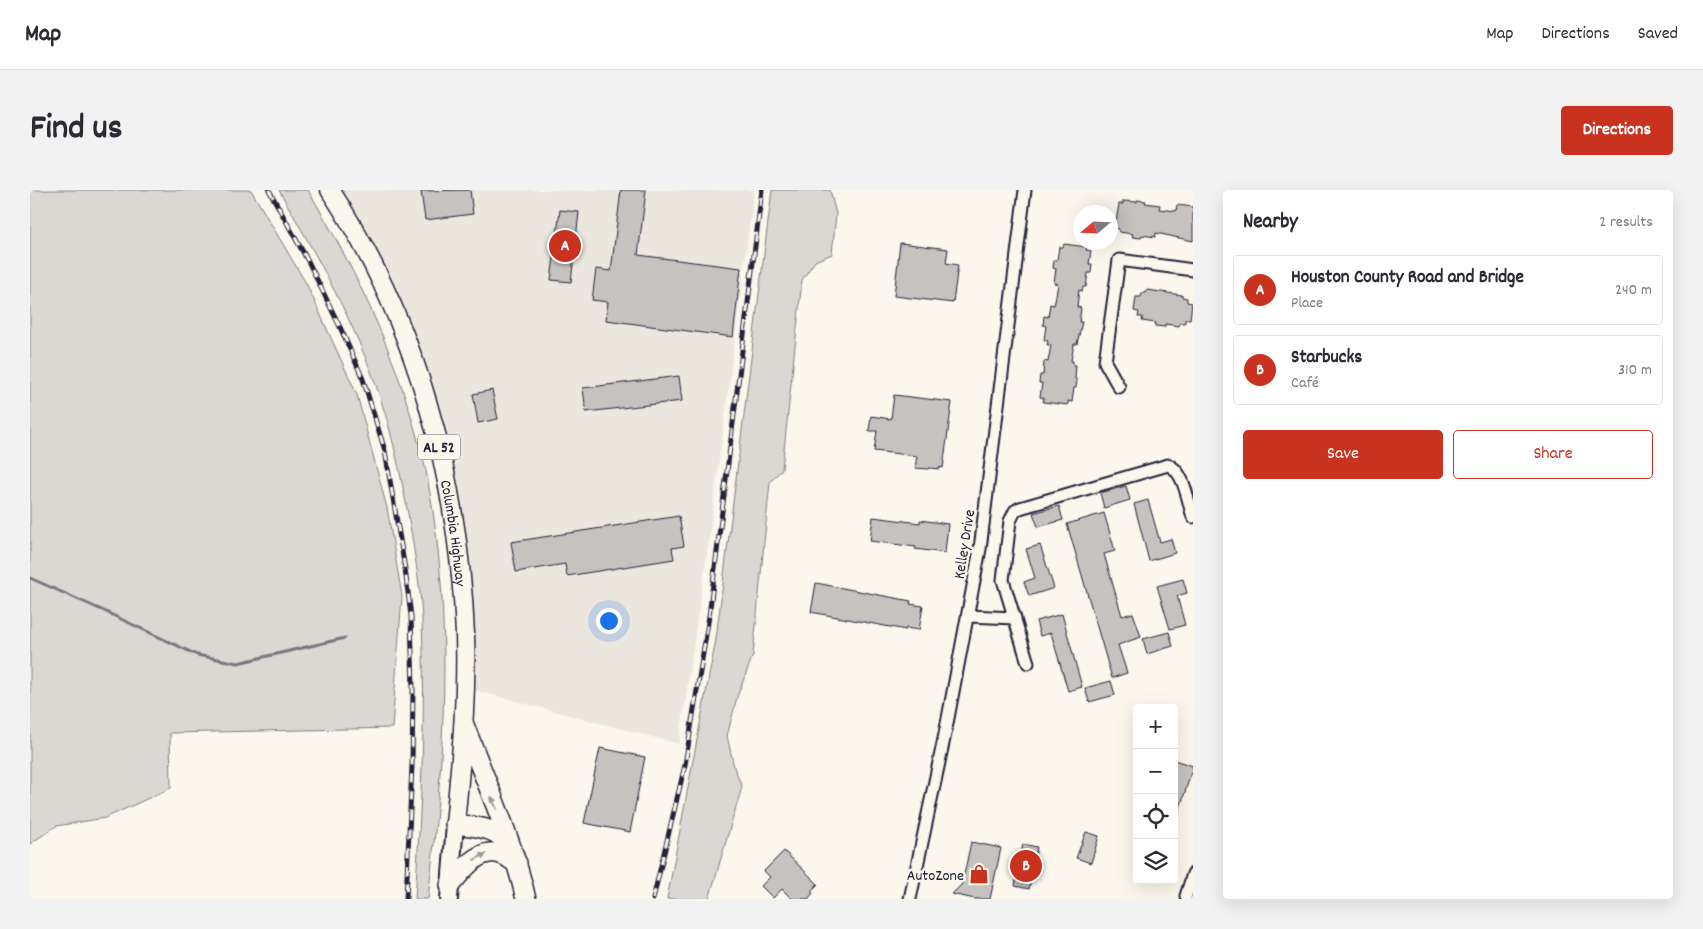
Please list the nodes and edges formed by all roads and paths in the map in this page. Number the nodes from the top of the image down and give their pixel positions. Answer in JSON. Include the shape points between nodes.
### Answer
{"nodes":[{"id":1,"x":330,"y":190,"type":"edge"},
{"id":2,"x":1025,"y":190,"type":"edge"},
{"id":3,"x":1193,"y":270,"type":"edge"},
{"id":4,"x":1119,"y":387,"type":"dead end"},
{"id":5,"x":1193,"y":517,"type":"edge"},
{"id":6,"x":968,"y":616,"type":"junction"},
{"id":7,"x":1015,"y":618,"type":"junction"},
{"id":8,"x":1028,"y":663,"type":"dead end"},
{"id":9,"x":464,"y":725,"type":"junction"},
{"id":10,"x":456,"y":824,"type":"junction"},
{"id":11,"x":514,"y":856,"type":"junction"},
{"id":12,"x":1193,"y":874,"type":"edge"},
{"id":13,"x":450,"y":892,"type":"edge"},
{"id":14,"x":1186,"y":896,"type":"dead end"},
{"id":15,"x":526,"y":899,"type":"edge"},
{"id":16,"x":910,"y":899,"type":"edge"}],
"edges":[{"from":1,"to":9,"type":"main road","name":"Columbia Highway","number":"AL 52","via":[[357,235],[398,322],[422,385],[440,450],[455,530],[461,585]]},
{"from":2,"to":6,"type":"street","name":"Kelley Drive","via":[[988,490]]},
{"from":3,"to":4,"type":"street","via":[[1119,260],[1105,362]]},
{"from":5,"to":7,"type":"street","via":[[1180,473],[1168,464],[1020,508],[1010,521],[1003,580]]},
{"from":6,"to":7,"type":"street"},
{"from":6,"to":16,"type":"street","name":"Kelley Drive"},
{"from":7,"to":8,"type":"street"},
{"from":9,"to":10,"type":"main road","name":"Columbia Highway","number":"AL 52"},
{"from":11,"to":9,"type":"highway","one_way":true},
{"from":10,"to":11,"type":"highway","via":[[498,833],[506,839]]},
{"from":10,"to":13,"type":"main road","name":"Columbia Highway","number":"AL 52"},
{"from":13,"to":11,"type":"highway","one_way":true,"via":[[470,862],[483,854]]},
{"from":11,"to":15,"type":"highway"},
{"from":12,"to":14,"type":"street"}]}
